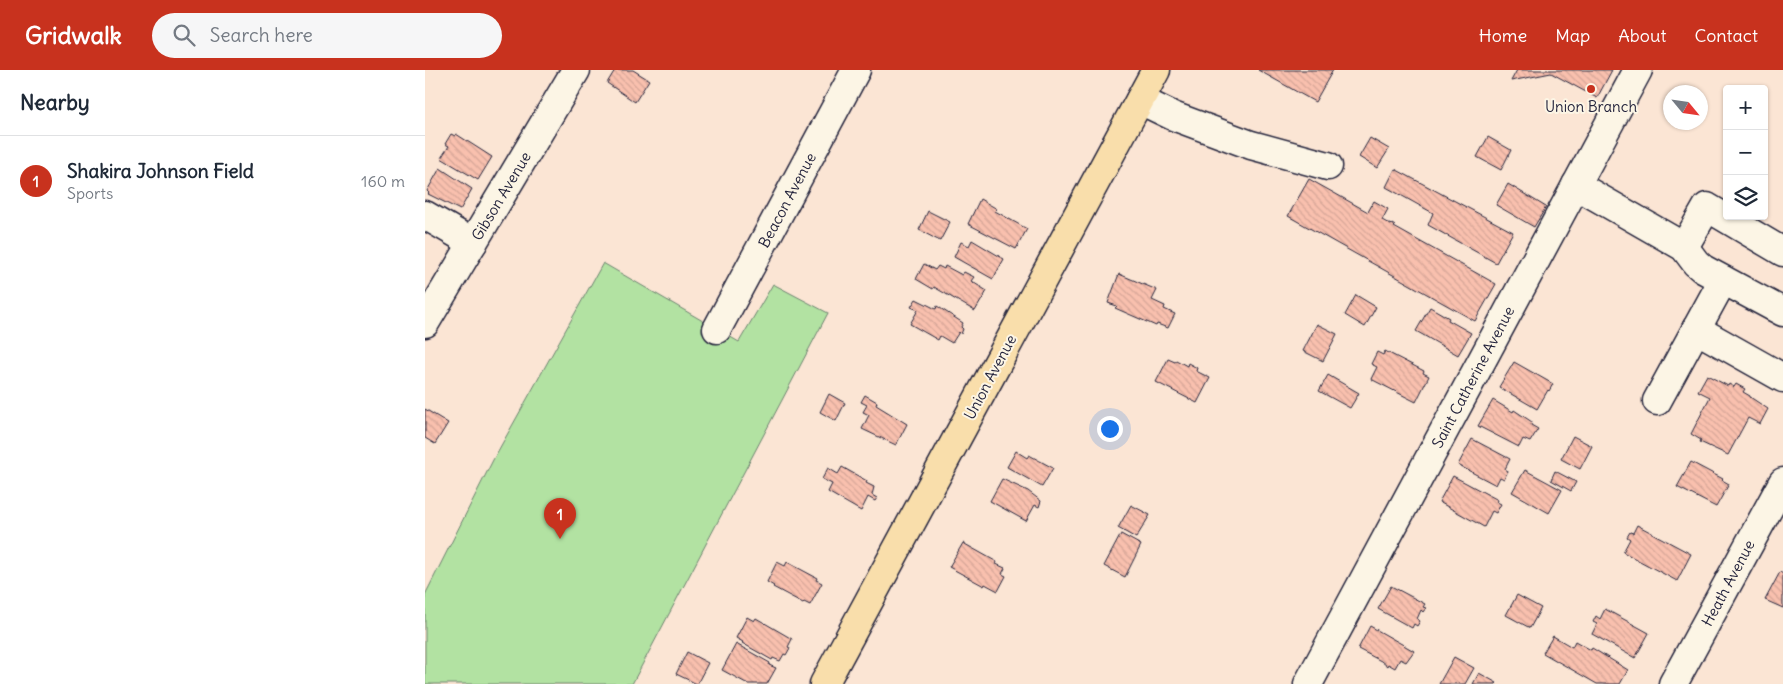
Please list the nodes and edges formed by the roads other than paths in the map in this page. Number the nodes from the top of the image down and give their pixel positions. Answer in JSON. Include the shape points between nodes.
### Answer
{"nodes":[{"id":1,"x":576,"y":70,"type":"edge"},
{"id":2,"x":856,"y":70,"type":"edge"},
{"id":3,"x":1156,"y":70,"type":"edge"},
{"id":4,"x":1638,"y":70,"type":"edge"},
{"id":5,"x":1140,"y":100,"type":"junction"},
{"id":6,"x":1328,"y":166,"type":"dead end"},
{"id":7,"x":1576,"y":185,"type":"junction"},
{"id":8,"x":425,"y":215,"type":"edge"},
{"id":9,"x":473,"y":243,"type":"junction"},
{"id":10,"x":1684,"y":246,"type":"junction"},
{"id":11,"x":1783,"y":252,"type":"edge"},
{"id":12,"x":1723,"y":280,"type":"junction"},
{"id":13,"x":1783,"y":312,"type":"edge"},
{"id":14,"x":425,"y":323,"type":"edge"},
{"id":15,"x":717,"y":329,"type":"dead end"},
{"id":16,"x":1696,"y":329,"type":"junction"},
{"id":17,"x":1783,"y":378,"type":"edge"},
{"id":18,"x":1657,"y":401,"type":"dead end"},
{"id":19,"x":1783,"y":482,"type":"edge"},
{"id":20,"x":824,"y":684,"type":"edge"},
{"id":21,"x":1308,"y":684,"type":"edge"},
{"id":22,"x":1673,"y":684,"type":"edge"}],
"edges":[{"from":1,"to":9,"type":"street","name":"Gibson Avenue"},
{"from":2,"to":15,"type":"street","name":"Beacon Avenue"},
{"from":3,"to":5,"type":"main road","name":"Union Avenue"},
{"from":4,"to":7,"type":"street","name":"Saint Catherine Avenue"},
{"from":5,"to":6,"type":"street","via":[[1251,145]]},
{"from":5,"to":20,"type":"main road","name":"Union Avenue"},
{"from":7,"to":10,"type":"street"},
{"from":7,"to":21,"type":"street","name":"Saint Catherine Avenue"},
{"from":8,"to":9,"type":"street"},
{"from":9,"to":14,"type":"street","name":"Gibson Avenue"},
{"from":10,"to":11,"type":"street","via":[[1707,207]]},
{"from":10,"to":12,"type":"street","via":[[1696,263]]},
{"from":12,"to":13,"type":"street"},
{"from":12,"to":16,"type":"street"},
{"from":16,"to":17,"type":"street"},
{"from":16,"to":18,"type":"street"},
{"from":19,"to":22,"type":"street","name":"Heath Avenue"}]}
